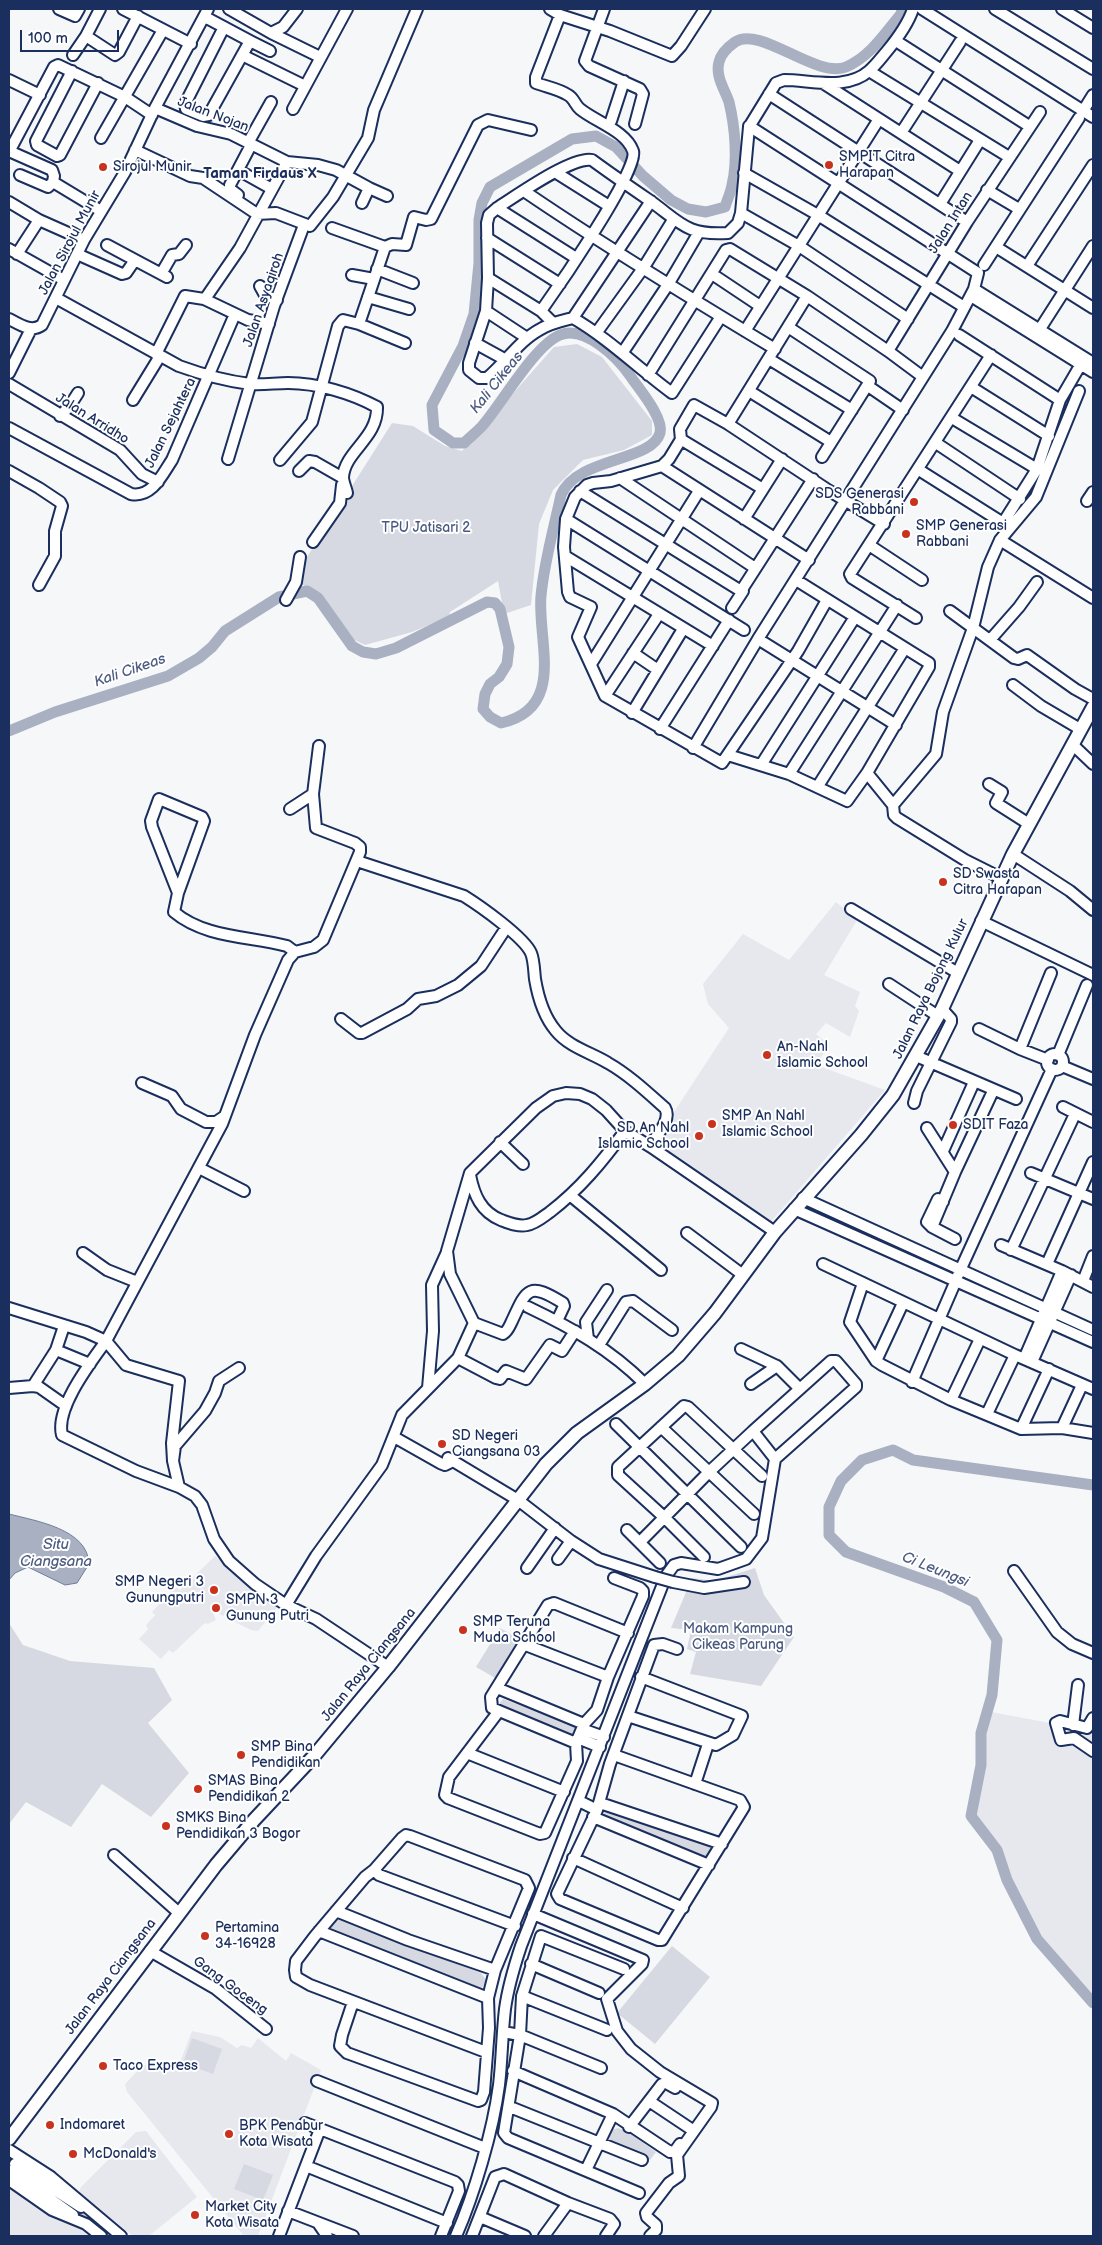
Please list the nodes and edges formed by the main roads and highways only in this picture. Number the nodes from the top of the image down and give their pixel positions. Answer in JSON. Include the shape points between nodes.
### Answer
{"nodes":[{"id":1,"x":1093,"y":707,"type":"edge"},
{"id":2,"x":775,"y":1232,"type":"joint"},
{"id":3,"x":9,"y":2139,"type":"edge"}],
"edges":[{"from":1,"to":2,"type":"main road","name":"Jalan Raya Bojong Kulur","via":[[1013,854],[940,1012],[893,1095]]},
{"from":2,"to":3,"type":"main road","name":"Jalan Raya Ciangsana","via":[[687,1346],[662,1370],[561,1447],[388,1667],[314,1756],[254,1820],[179,1913]]}]}
